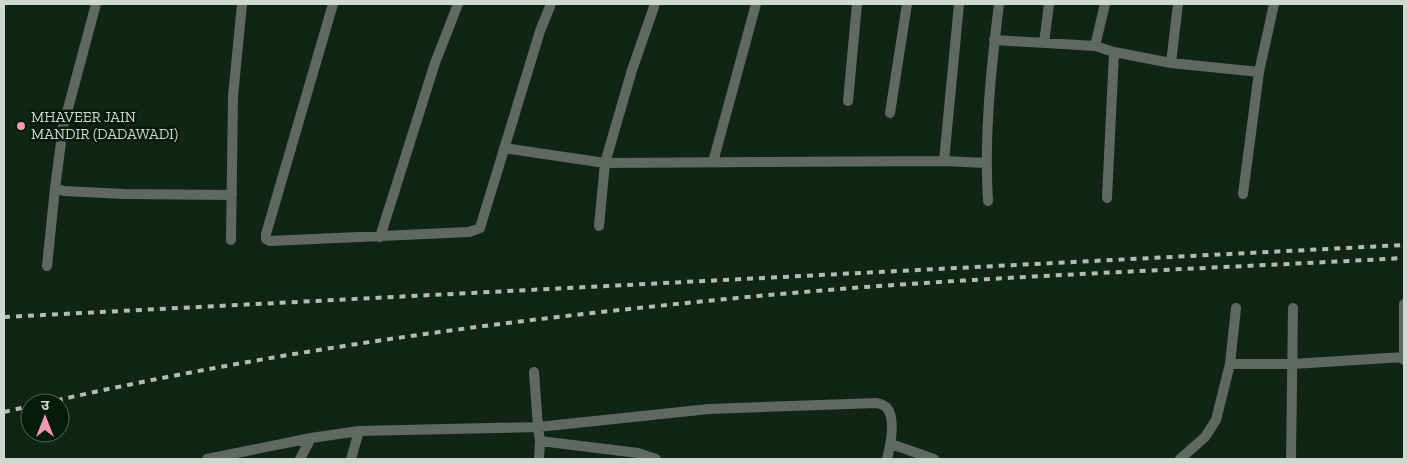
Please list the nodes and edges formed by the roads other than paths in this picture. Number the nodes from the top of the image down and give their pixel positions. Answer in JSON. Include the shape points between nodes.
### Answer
{"nodes":[{"id":1,"x":96,"y":4,"type":"edge"},
{"id":2,"x":242,"y":4,"type":"edge"},
{"id":3,"x":333,"y":4,"type":"edge"},
{"id":4,"x":458,"y":4,"type":"edge"},
{"id":5,"x":551,"y":4,"type":"edge"},
{"id":6,"x":655,"y":4,"type":"edge"},
{"id":7,"x":756,"y":4,"type":"edge"},
{"id":8,"x":857,"y":4,"type":"edge"},
{"id":9,"x":907,"y":4,"type":"edge"},
{"id":10,"x":959,"y":4,"type":"edge"},
{"id":11,"x":999,"y":4,"type":"edge"},
{"id":12,"x":1049,"y":4,"type":"edge"},
{"id":13,"x":1105,"y":4,"type":"edge"},
{"id":14,"x":1178,"y":4,"type":"edge"},
{"id":15,"x":1274,"y":4,"type":"edge"},
{"id":16,"x":994,"y":40,"type":"junction"},
{"id":17,"x":1044,"y":43,"type":"junction"},
{"id":18,"x":1095,"y":46,"type":"junction"},
{"id":19,"x":1114,"y":52,"type":"junction"},
{"id":20,"x":1172,"y":63,"type":"junction"},
{"id":21,"x":1259,"y":72,"type":"junction"},
{"id":22,"x":848,"y":101,"type":"dead end"},
{"id":23,"x":890,"y":113,"type":"dead end"},
{"id":24,"x":504,"y":148,"type":"junction"},
{"id":25,"x":944,"y":161,"type":"junction"},
{"id":26,"x":606,"y":162,"type":"junction"},
{"id":27,"x":712,"y":162,"type":"junction"},
{"id":28,"x":986,"y":163,"type":"junction"},
{"id":29,"x":54,"y":188,"type":"junction"},
{"id":30,"x":1243,"y":194,"type":"dead end"},
{"id":31,"x":232,"y":195,"type":"junction"},
{"id":32,"x":1107,"y":198,"type":"dead end"},
{"id":33,"x":988,"y":201,"type":"dead end"},
{"id":34,"x":599,"y":226,"type":"dead end"},
{"id":35,"x":380,"y":237,"type":"junction"},
{"id":36,"x":231,"y":240,"type":"dead end"},
{"id":37,"x":47,"y":266,"type":"dead end"},
{"id":38,"x":1404,"y":304,"type":"edge"},
{"id":39,"x":1236,"y":308,"type":"dead end"},
{"id":40,"x":1293,"y":308,"type":"dead end"},
{"id":41,"x":1404,"y":359,"type":"edge"},
{"id":42,"x":1230,"y":364,"type":"junction"},
{"id":43,"x":1293,"y":364,"type":"junction"},
{"id":44,"x":534,"y":372,"type":"dead end"},
{"id":45,"x":538,"y":427,"type":"junction"},
{"id":46,"x":359,"y":431,"type":"junction"},
{"id":47,"x":311,"y":438,"type":"junction"},
{"id":48,"x":540,"y":441,"type":"junction"},
{"id":49,"x":891,"y":444,"type":"junction"},
{"id":50,"x":650,"y":458,"type":"edge"},
{"id":51,"x":207,"y":459,"type":"edge"},
{"id":52,"x":300,"y":459,"type":"edge"},
{"id":53,"x":351,"y":459,"type":"edge"},
{"id":54,"x":539,"y":459,"type":"edge"},
{"id":55,"x":887,"y":459,"type":"edge"},
{"id":56,"x":934,"y":459,"type":"edge"},
{"id":57,"x":1180,"y":459,"type":"edge"},
{"id":58,"x":1291,"y":459,"type":"edge"}],
"edges":[{"from":1,"to":29,"type":"street","via":[[63,127]]},
{"from":2,"to":31,"type":"street","via":[[233,96]]},
{"from":3,"to":35,"type":"street","via":[[266,239]]},
{"from":4,"to":35,"type":"street","via":[[435,63]]},
{"from":5,"to":24,"type":"street"},
{"from":6,"to":26,"type":"street"},
{"from":7,"to":27,"type":"street"},
{"from":8,"to":22,"type":"street"},
{"from":9,"to":23,"type":"street"},
{"from":10,"to":25,"type":"street"},
{"from":11,"to":16,"type":"street"},
{"from":12,"to":17,"type":"street"},
{"from":13,"to":18,"type":"street"},
{"from":14,"to":20,"type":"street"},
{"from":15,"to":21,"type":"street"},
{"from":16,"to":17,"type":"street"},
{"from":16,"to":28,"type":"street"},
{"from":17,"to":18,"type":"street"},
{"from":18,"to":19,"type":"street"},
{"from":19,"to":20,"type":"street"},
{"from":19,"to":32,"type":"street"},
{"from":20,"to":21,"type":"street"},
{"from":21,"to":30,"type":"street"},
{"from":24,"to":26,"type":"street"},
{"from":24,"to":35,"type":"street","via":[[480,228],[468,232]]},
{"from":25,"to":27,"type":"street"},
{"from":25,"to":28,"type":"street"},
{"from":26,"to":27,"type":"street"},
{"from":26,"to":34,"type":"street"},
{"from":28,"to":33,"type":"street"},
{"from":29,"to":31,"type":"street","via":[[124,194]]},
{"from":29,"to":37,"type":"street"},
{"from":31,"to":36,"type":"street"},
{"from":38,"to":41,"type":"street"},
{"from":39,"to":42,"type":"street"},
{"from":40,"to":43,"type":"street"},
{"from":41,"to":43,"type":"street"},
{"from":42,"to":43,"type":"street"},
{"from":42,"to":57,"type":"street","via":[[1212,428]]},
{"from":43,"to":58,"type":"street"},
{"from":44,"to":45,"type":"street"},
{"from":45,"to":46,"type":"street"},
{"from":45,"to":48,"type":"street"},
{"from":45,"to":49,"type":"street","via":[[709,409],[871,402],[888,408]]},
{"from":46,"to":47,"type":"street"},
{"from":46,"to":53,"type":"street"},
{"from":47,"to":51,"type":"street"},
{"from":47,"to":52,"type":"street"},
{"from":48,"to":50,"type":"street"},
{"from":48,"to":54,"type":"street"},
{"from":49,"to":55,"type":"street"},
{"from":49,"to":56,"type":"street"}]}
